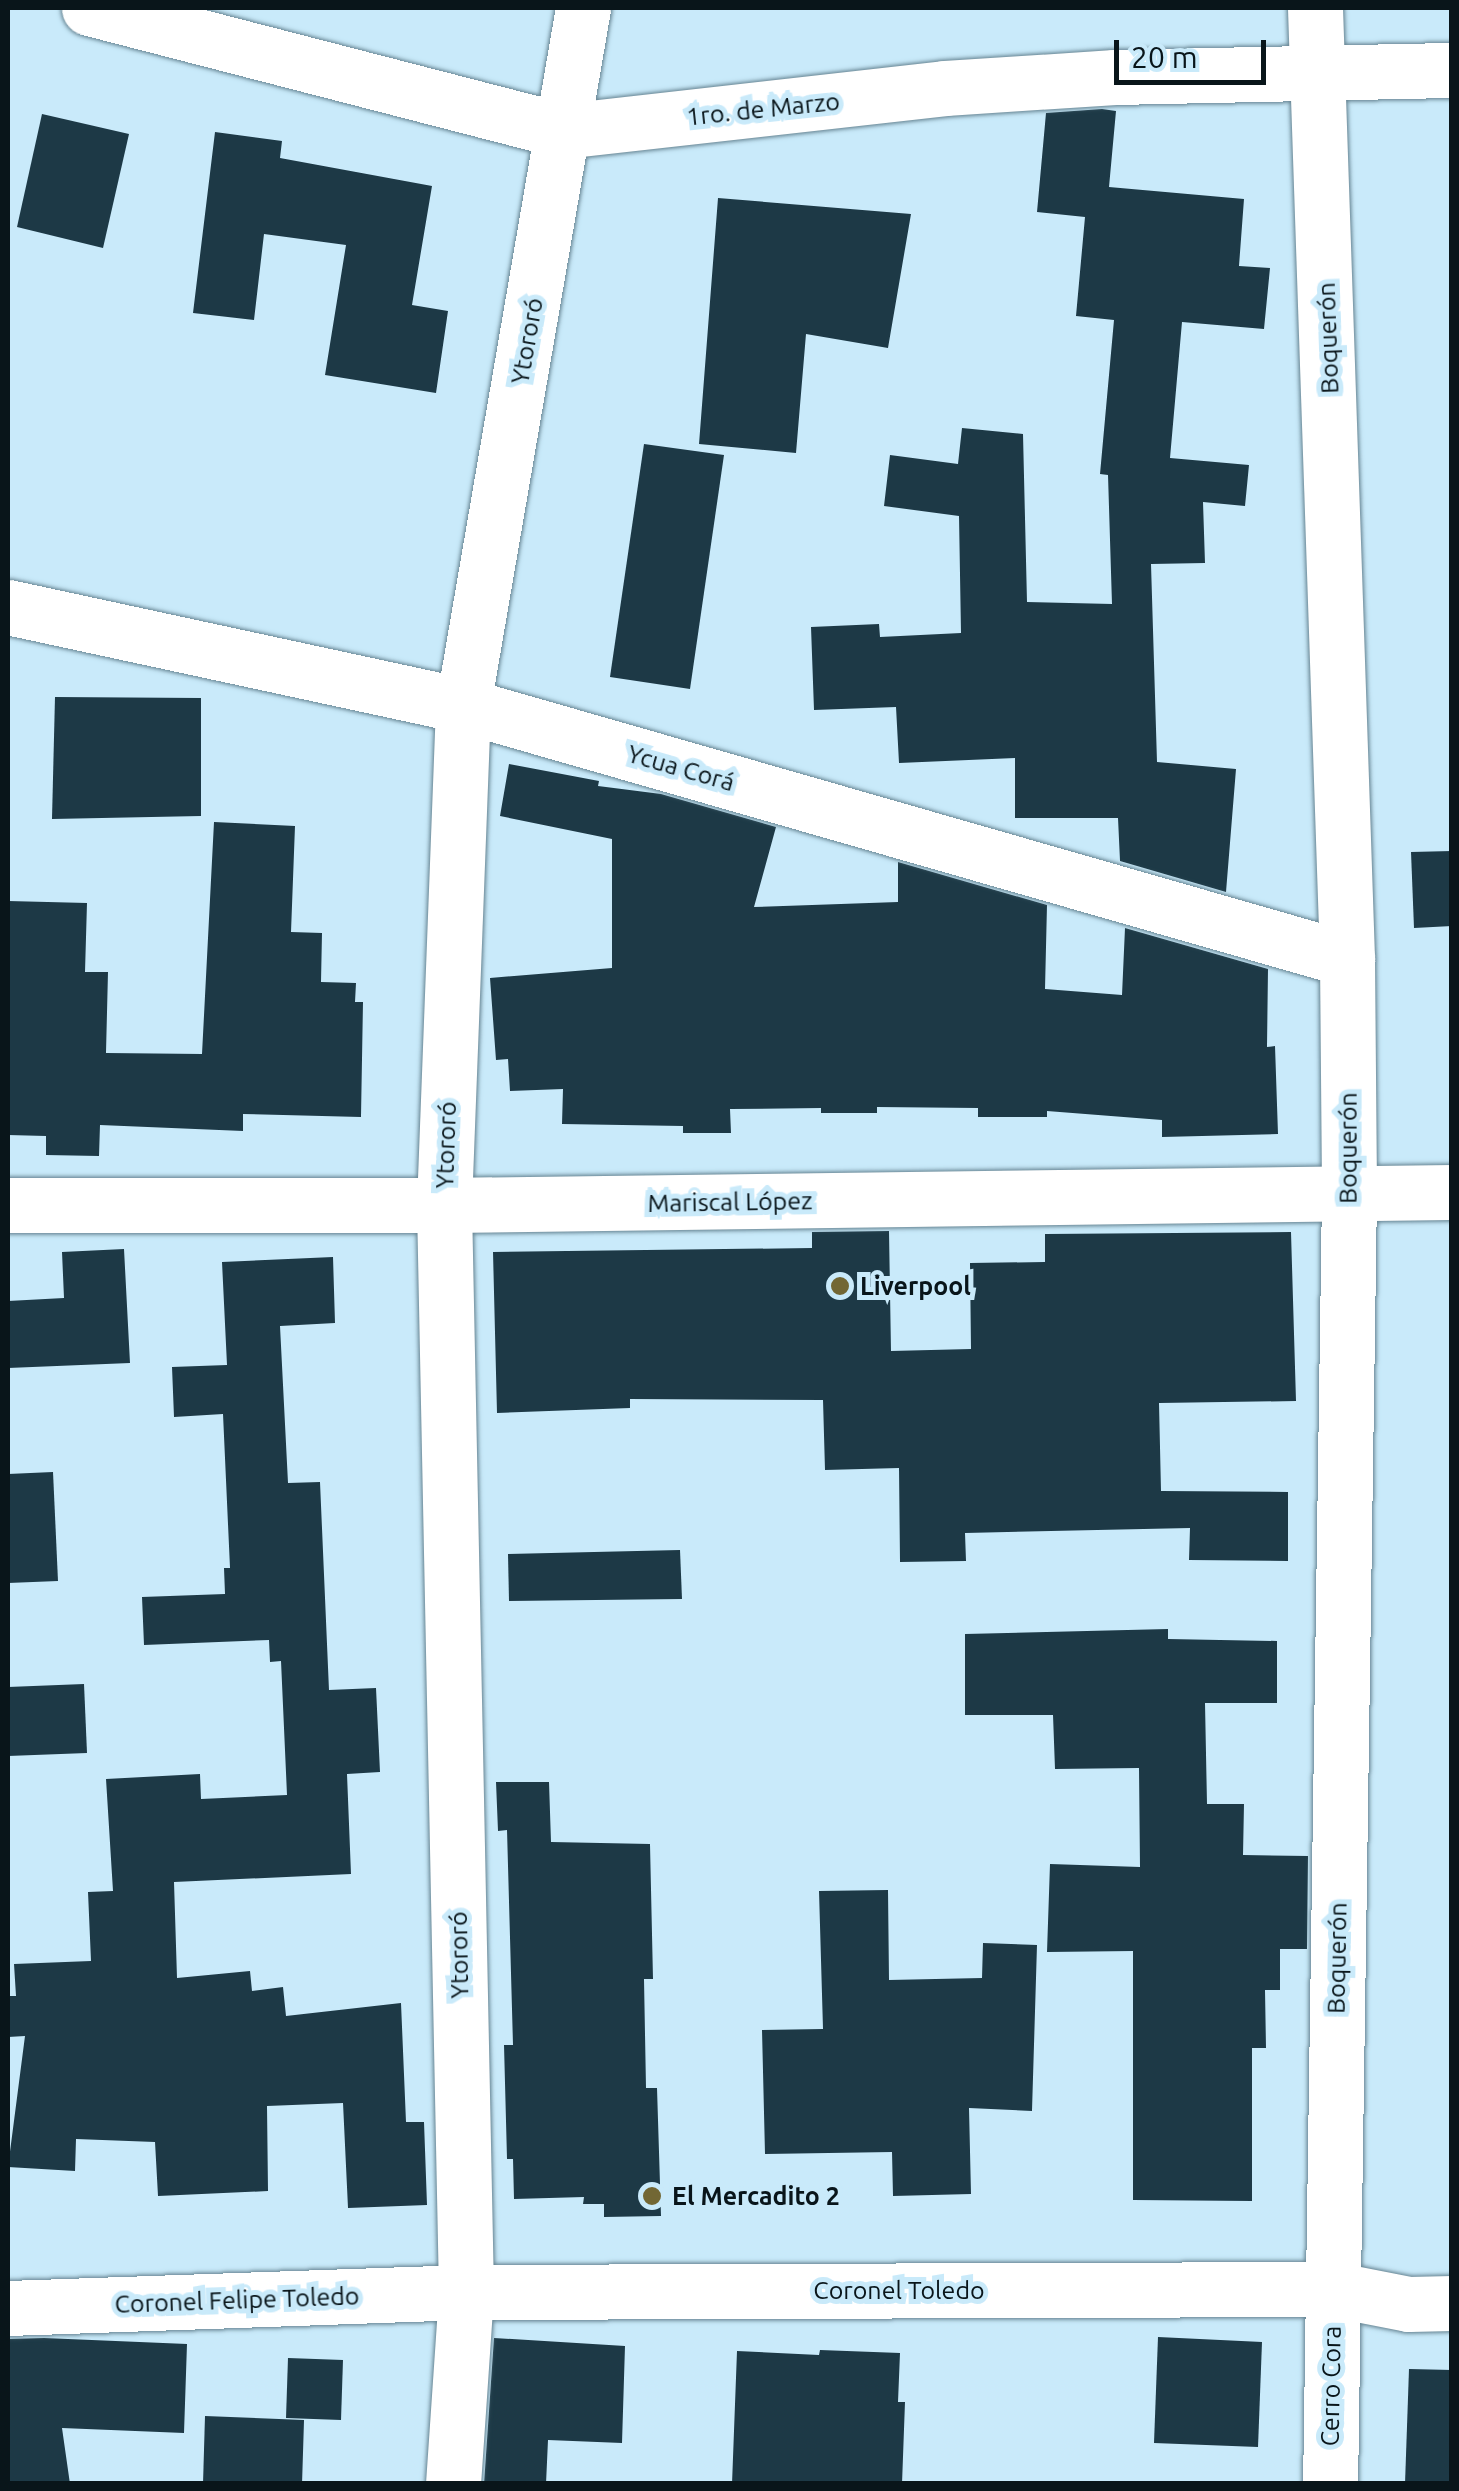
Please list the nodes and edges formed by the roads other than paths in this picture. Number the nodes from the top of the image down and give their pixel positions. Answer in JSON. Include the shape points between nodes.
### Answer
{"nodes":[{"id":1,"x":90,"y":8,"type":"edge"},
{"id":2,"x":583,"y":8,"type":"edge"},
{"id":3,"x":1316,"y":8,"type":"edge"},
{"id":4,"x":1452,"y":70,"type":"edge"},
{"id":5,"x":1319,"y":71,"type":"junction"},
{"id":6,"x":563,"y":131,"type":"junction"},
{"id":7,"x":8,"y":607,"type":"edge"},
{"id":8,"x":463,"y":705,"type":"junction"},
{"id":9,"x":1347,"y":959,"type":"junction"},
{"id":10,"x":1452,"y":1192,"type":"edge"},
{"id":11,"x":1349,"y":1194,"type":"junction"},
{"id":12,"x":8,"y":1205,"type":"edge"},
{"id":13,"x":444,"y":1205,"type":"junction"},
{"id":14,"x":1452,"y":2267,"type":"edge"},
{"id":15,"x":1332,"y":2288,"type":"junction"},
{"id":16,"x":466,"y":2292,"type":"junction"},
{"id":17,"x":1452,"y":2303,"type":"edge"},
{"id":18,"x":8,"y":2308,"type":"edge"},
{"id":19,"x":453,"y":2484,"type":"edge"},
{"id":20,"x":1330,"y":2484,"type":"edge"}],
"edges":[{"from":1,"to":6,"type":"street","name":"1ro. de Marzo"},
{"from":2,"to":6,"type":"street","name":"Ytororó"},
{"from":3,"to":5,"type":"street","name":"Boquerón"},
{"from":4,"to":5,"type":"street","name":"1ro. de Marzo"},
{"from":5,"to":6,"type":"street","name":"1ro. de Marzo","via":[[945,88]]},
{"from":5,"to":9,"type":"street","name":"Boquerón"},
{"from":6,"to":8,"type":"street","name":"Ytororó"},
{"from":7,"to":8,"type":"street","name":"Ycua Corá"},
{"from":8,"to":9,"type":"street","name":"Ycua Corá"},
{"from":8,"to":13,"type":"street","name":"Ytororó"},
{"from":9,"to":11,"type":"street","name":"Boquerón"},
{"from":10,"to":11,"type":"street","name":"Mariscal López"},
{"from":11,"to":13,"type":"street","name":"Mariscal López"},
{"from":11,"to":15,"type":"street","name":"Boquerón"},
{"from":12,"to":13,"type":"street","name":"Mariscal López"},
{"from":13,"to":16,"type":"street","name":"Ytororó"},
{"from":14,"to":15,"type":"street","via":[[1398,2268]]},
{"from":15,"to":16,"type":"street","name":"Coronel Toledo"},
{"from":15,"to":17,"type":"street","via":[[1409,2304]]},
{"from":15,"to":20,"type":"street","name":"Cerro Cora"},
{"from":16,"to":18,"type":"street","name":"Coronel Felipe Toledo"},
{"from":16,"to":19,"type":"street","name":"Ytororó"}]}
